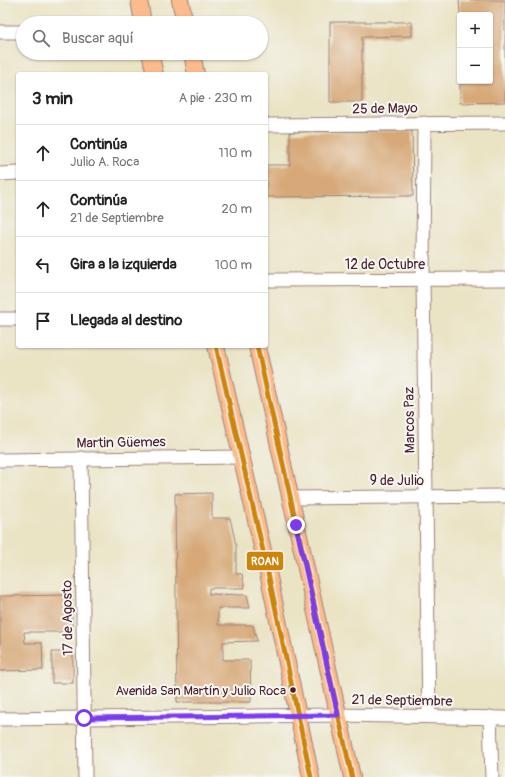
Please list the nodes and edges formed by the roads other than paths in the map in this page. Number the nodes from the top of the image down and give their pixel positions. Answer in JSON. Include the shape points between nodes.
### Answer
{"nodes":[{"id":1,"x":138,"y":0,"type":"edge"},
{"id":2,"x":180,"y":0,"type":"edge"},
{"id":3,"x":141,"y":16,"type":"edge"},
{"id":4,"x":183,"y":16,"type":"edge"},
{"id":5,"x":0,"y":32,"type":"edge"},
{"id":6,"x":16,"y":32,"type":"edge"},
{"id":7,"x":152,"y":60,"type":"edge"},
{"id":8,"x":193,"y":60,"type":"edge"},
{"id":9,"x":155,"y":72,"type":"edge"},
{"id":10,"x":196,"y":72,"type":"edge"},
{"id":11,"x":505,"y":123,"type":"edge"},
{"id":12,"x":424,"y":124,"type":"junction"},
{"id":13,"x":268,"y":125,"type":"edge"},
{"id":14,"x":16,"y":173,"type":"edge"},
{"id":15,"x":0,"y":174,"type":"edge"},
{"id":16,"x":424,"y":279,"type":"junction"},
{"id":17,"x":505,"y":279,"type":"edge"},
{"id":18,"x":268,"y":280,"type":"edge"},
{"id":19,"x":0,"y":319,"type":"edge"},
{"id":20,"x":16,"y":319,"type":"edge"},
{"id":21,"x":216,"y":348,"type":"edge"},
{"id":22,"x":257,"y":348,"type":"edge"},
{"id":23,"x":242,"y":457,"type":"junction"},
{"id":24,"x":81,"y":458,"type":"junction"},
{"id":25,"x":0,"y":460,"type":"edge"},
{"id":26,"x":426,"y":496,"type":"junction"},
{"id":27,"x":505,"y":496,"type":"edge"},
{"id":28,"x":290,"y":498,"type":"junction"},
{"id":29,"x":298,"y":715,"type":"junction"},
{"id":30,"x":338,"y":715,"type":"junction"},
{"id":31,"x":429,"y":716,"type":"junction"},
{"id":32,"x":490,"y":717,"type":"junction"},
{"id":33,"x":0,"y":718,"type":"edge"},
{"id":34,"x":84,"y":718,"type":"junction"},
{"id":35,"x":505,"y":718,"type":"edge"},
{"id":36,"x":84,"y":777,"type":"edge"},
{"id":37,"x":312,"y":777,"type":"edge"},
{"id":38,"x":352,"y":777,"type":"edge"},
{"id":39,"x":492,"y":777,"type":"edge"}],
"edges":[{"from":1,"to":3,"type":"main road"},
{"from":2,"to":4,"type":"main road"},
{"from":5,"to":6,"type":"street"},
{"from":7,"to":9,"type":"main road"},
{"from":8,"to":10,"type":"main road"},
{"from":11,"to":12,"type":"street","name":"25 de Mayo"},
{"from":12,"to":13,"type":"street","name":"25 de Mayo"},
{"from":12,"to":16,"type":"street","name":"Marcos Paz"},
{"from":14,"to":15,"type":"street"},
{"from":16,"to":17,"type":"street","name":"12 de Octubre"},
{"from":16,"to":18,"type":"street","name":"12 de Octubre"},
{"from":16,"to":26,"type":"street","name":"Marcos Paz"},
{"from":19,"to":20,"type":"street"},
{"from":21,"to":23,"type":"main road"},
{"from":22,"to":28,"type":"main road"},
{"from":23,"to":24,"type":"street","name":"Martin Güemes"},
{"from":23,"to":29,"type":"main road"},
{"from":24,"to":25,"type":"street","name":"Martin Güemes"},
{"from":24,"to":34,"type":"street","name":"17 de Agosto"},
{"from":26,"to":27,"type":"street","name":"9 de Julio"},
{"from":26,"to":28,"type":"street","name":"9 de Julio"},
{"from":26,"to":31,"type":"street","name":"Marcos Paz"},
{"from":28,"to":30,"type":"main road"},
{"from":29,"to":30,"type":"street","name":"21 de Septiembre"},
{"from":29,"to":34,"type":"street","name":"21 de Septiembre"},
{"from":29,"to":37,"type":"main road"},
{"from":30,"to":31,"type":"street","name":"21 de Septiembre"},
{"from":30,"to":38,"type":"main road"},
{"from":31,"to":32,"type":"street","name":"21 de Septiembre"},
{"from":32,"to":35,"type":"street","name":"21 de Septiembre"},
{"from":32,"to":39,"type":"street"},
{"from":33,"to":34,"type":"street","name":"21 de Septiembre"},
{"from":34,"to":36,"type":"street","name":"17 de Agosto"}]}
